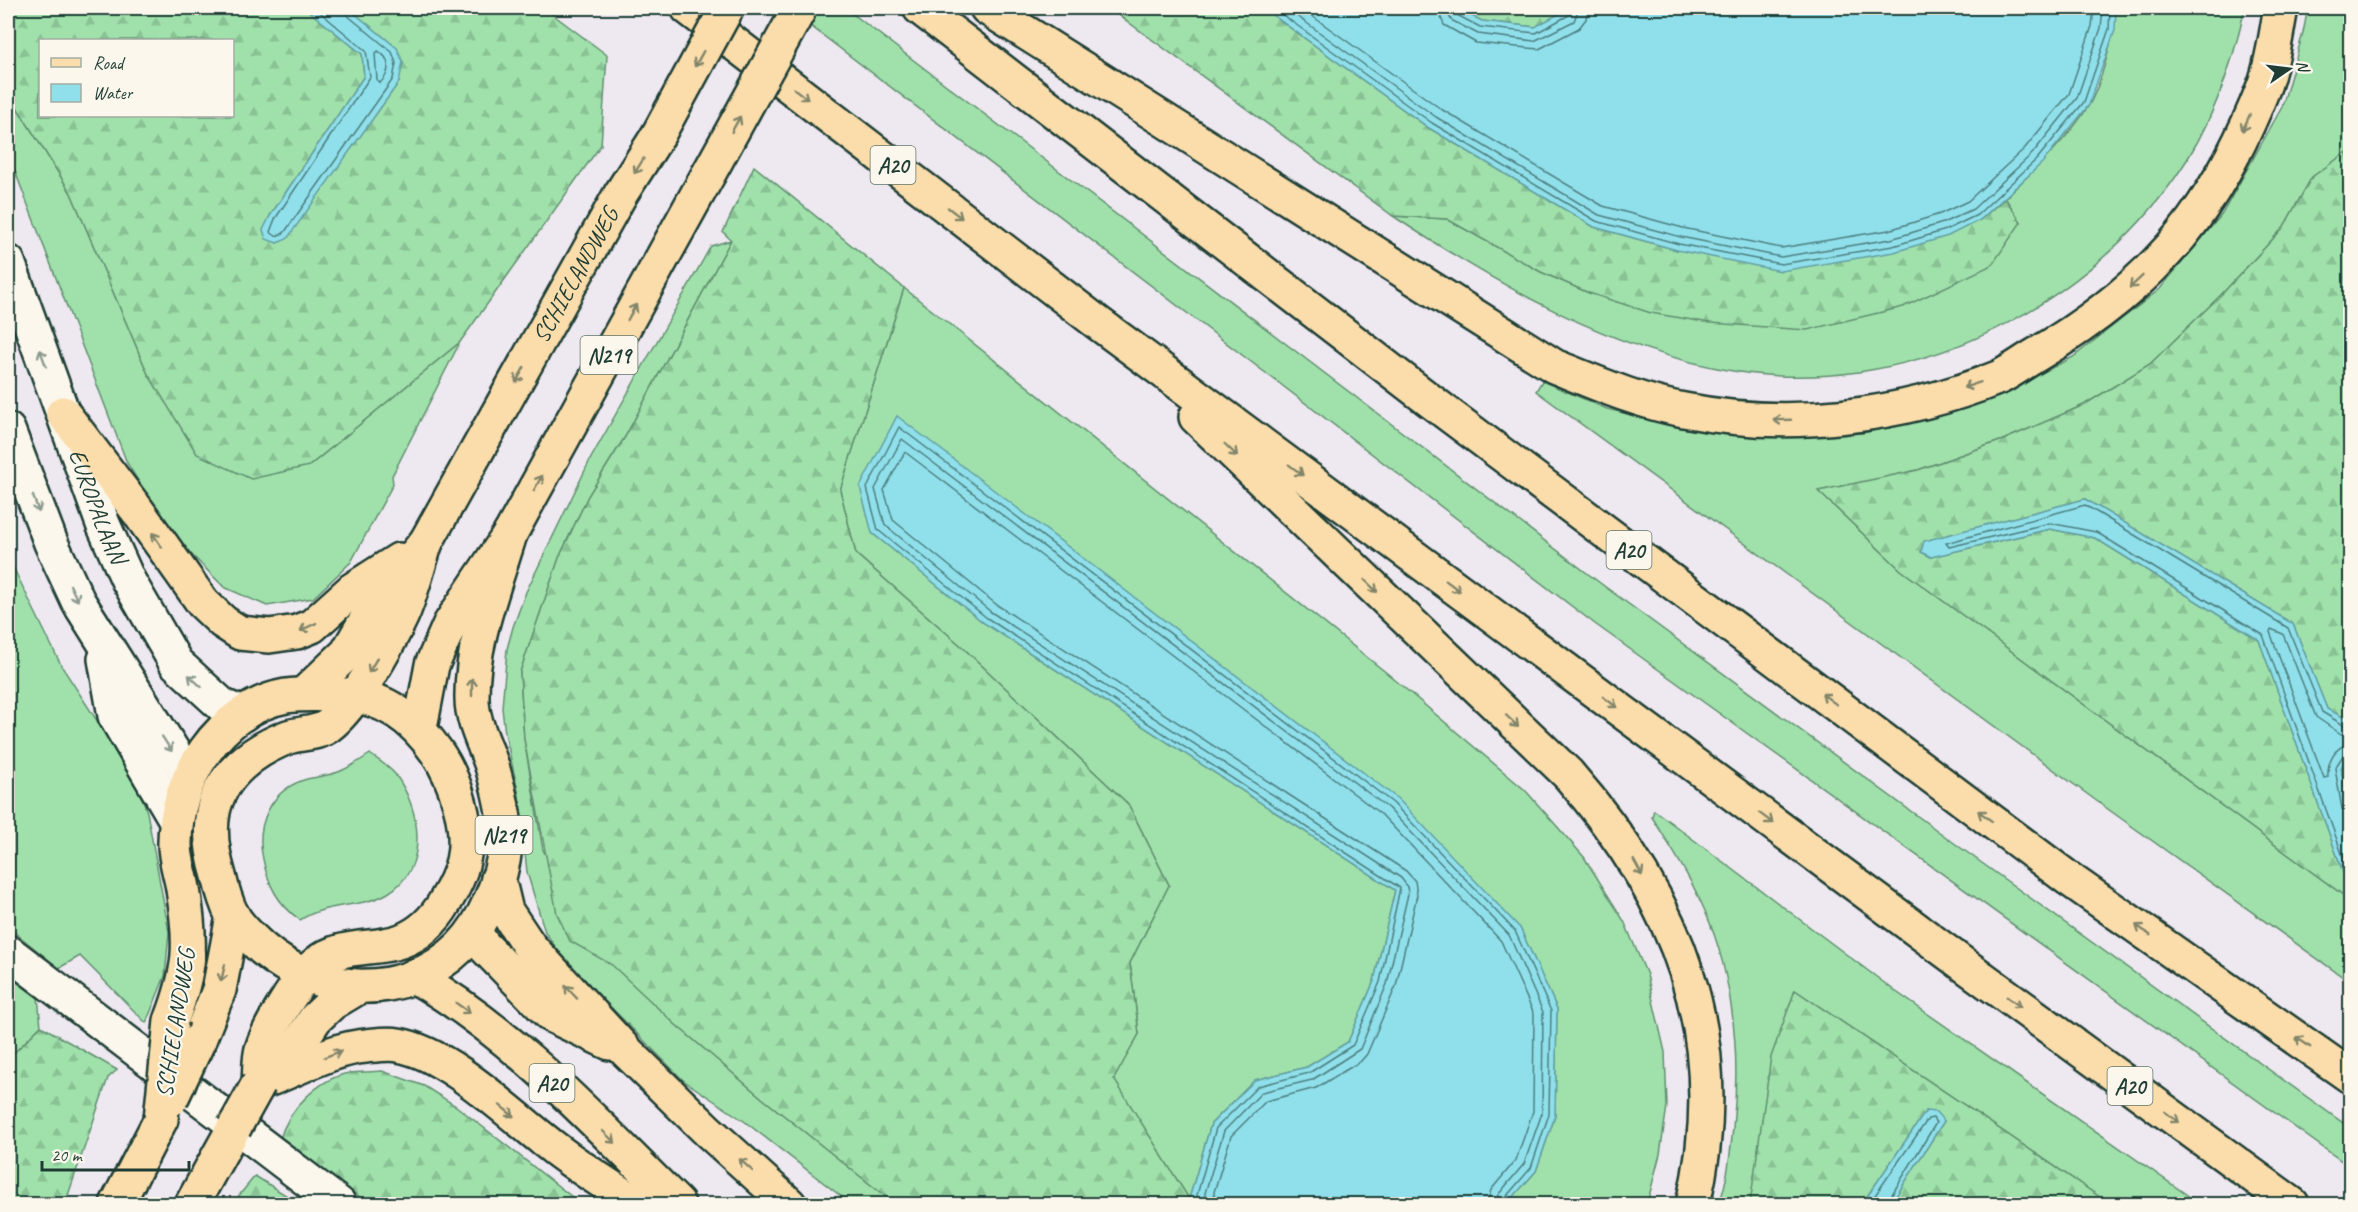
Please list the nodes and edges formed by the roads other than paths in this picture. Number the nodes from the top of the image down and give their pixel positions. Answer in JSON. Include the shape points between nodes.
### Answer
{"nodes":[{"id":1,"x":688,"y":8,"type":"edge"},
{"id":2,"x":727,"y":8,"type":"edge"},
{"id":3,"x":800,"y":8,"type":"edge"},
{"id":4,"x":920,"y":8,"type":"edge"},
{"id":5,"x":987,"y":8,"type":"edge"},
{"id":6,"x":2281,"y":8,"type":"edge"},
{"id":7,"x":8,"y":261,"type":"edge"},
{"id":8,"x":1098,"y":323,"type":"junction"},
{"id":9,"x":63,"y":413,"type":"junction"},
{"id":10,"x":8,"y":430,"type":"edge"},
{"id":11,"x":510,"y":534,"type":"junction"},
{"id":12,"x":426,"y":542,"type":"junction"},
{"id":13,"x":102,"y":641,"type":"junction"},
{"id":14,"x":304,"y":694,"type":"junction"},
{"id":15,"x":355,"y":696,"type":"junction"},
{"id":16,"x":243,"y":714,"type":"junction"},
{"id":17,"x":420,"y":728,"type":"junction"},
{"id":18,"x":189,"y":777,"type":"junction"},
{"id":19,"x":213,"y":813,"type":"junction"},
{"id":20,"x":176,"y":820,"type":"junction"},
{"id":21,"x":498,"y":878,"type":"junction"},
{"id":22,"x":456,"y":883,"type":"junction"},
{"id":23,"x":233,"y":916,"type":"junction"},
{"id":24,"x":474,"y":931,"type":"junction"},
{"id":25,"x":8,"y":952,"type":"edge"},
{"id":26,"x":305,"y":975,"type":"junction"},
{"id":27,"x":414,"y":976,"type":"junction"},
{"id":28,"x":357,"y":988,"type":"junction"},
{"id":29,"x":625,"y":1050,"type":"junction"},
{"id":30,"x":2350,"y":1076,"type":"edge"},
{"id":31,"x":259,"y":1083,"type":"junction"},
{"id":32,"x":161,"y":1119,"type":"junction"},
{"id":33,"x":117,"y":1204,"type":"edge"},
{"id":34,"x":192,"y":1204,"type":"edge"},
{"id":35,"x":339,"y":1204,"type":"edge"},
{"id":36,"x":637,"y":1204,"type":"edge"},
{"id":37,"x":678,"y":1204,"type":"edge"},
{"id":38,"x":789,"y":1204,"type":"edge"},
{"id":39,"x":1693,"y":1204,"type":"edge"},
{"id":40,"x":2292,"y":1204,"type":"edge"}],
"edges":[{"from":1,"to":8,"type":"main road","number":"A20","one_way":true},
{"from":2,"to":12,"type":"main road","name":"SCHIELANDWEG","number":"N219","one_way":true,"bridge":true},
{"from":11,"to":3,"type":"main road","number":"N219","one_way":true,"bridge":true},
{"from":30,"to":4,"type":"main road","number":"A20","one_way":true,"via":[[2059,872],[1428,399]]},
{"from":6,"to":5,"type":"main road","one_way":true,"via":[[2264,84],[2232,154],[2193,220],[2138,281],[2080,329],[2001,376],[1939,396],[1857,417],[1772,420],[1683,410],[1615,390],[1554,366]]},
{"from":9,"to":7,"type":"main road","name":"EUROPALAAN","one_way":true},
{"from":8,"to":39,"type":"main road","number":"A20","one_way":true,"via":[[1568,774],[1629,851],[1670,928],[1698,1012],[1708,1099]]},
{"from":8,"to":40,"type":"main road","number":"A20","one_way":true},
{"from":12,"to":9,"type":"main road","one_way":true,"via":[[352,590],[312,626],[269,636],[240,633],[203,603]]},
{"from":16,"to":9,"type":"main road","name":"EUROPALAAN","one_way":true,"via":[[223,706],[176,663],[153,628],[103,524]]},
{"from":10,"to":13,"type":"main road","one_way":true,"via":[[51,543]]},
{"from":11,"to":17,"type":"main road","number":"N219","via":[[450,624],[432,665]]},
{"from":21,"to":11,"type":"main road","number":"N219","one_way":true,"via":[[505,847],[503,814],[472,704],[472,667]]},
{"from":12,"to":14,"type":"main road","name":"SCHIELANDWEG","number":"N219","via":[[376,603],[347,653]]},
{"from":12,"to":15,"type":"main road","name":"SCHIELANDWEG","number":"N219","one_way":true,"via":[[402,614]]},
{"from":13,"to":18,"type":"main road","one_way":true},
{"from":13,"to":20,"type":"main road","via":[[115,716]]},
{"from":14,"to":15,"type":"main road","number":"N219"},
{"from":14,"to":16,"type":"main road","number":"N219","via":[[284,697]]},
{"from":15,"to":17,"type":"main road","number":"N219","via":[[389,707]]},
{"from":15,"to":19,"type":"main road","name":"SCHIELANDWEG","number":"N219","via":[[326,728],[288,737],[240,765],[220,790]]},
{"from":16,"to":18,"type":"main road","number":"N219","via":[[219,733]]},
{"from":17,"to":22,"type":"main road","number":"N219","via":[[442,759],[461,812],[464,859]]},
{"from":18,"to":19,"type":"main road"},
{"from":18,"to":20,"type":"main road","number":"N219"},
{"from":19,"to":23,"type":"main road","number":"N219","via":[[216,865]]},
{"from":20,"to":32,"type":"main road","name":"SCHIELANDWEG","number":"N219","bridge":true,"via":[[175,847],[190,957],[171,1021]]},
{"from":21,"to":24,"type":"main road","number":"N219"},
{"from":29,"to":21,"type":"main road","number":"A20","one_way":true,"via":[[530,947],[506,910]]},
{"from":22,"to":24,"type":"main road","number":"N219"},
{"from":22,"to":26,"type":"main road","number":"N219","via":[[440,911],[424,928],[386,946],[339,952],[317,963]]},
{"from":23,"to":26,"type":"main road","number":"N219","via":[[276,960]]},
{"from":23,"to":32,"type":"main road","name":"SCHIELANDWEG","number":"N219","one_way":true,"bridge":true,"via":[[219,990]]},
{"from":24,"to":27,"type":"main road","number":"N219","via":[[441,962]]},
{"from":24,"to":29,"type":"main road","number":"A20","via":[[551,1015]]},
{"from":25,"to":35,"type":"main road"},
{"from":26,"to":28,"type":"main road","number":"N219"},
{"from":26,"to":31,"type":"main road","number":"N219","via":[[262,1049]]},
{"from":27,"to":28,"type":"main road","number":"N219"},
{"from":27,"to":37,"type":"main road","number":"A20","one_way":true,"via":[[492,1029]]},
{"from":28,"to":31,"type":"main road","number":"N219","via":[[315,1019],[285,1065]]},
{"from":38,"to":29,"type":"main road","number":"A20","one_way":true},
{"from":31,"to":34,"type":"main road","number":"N219","bridge":true},
{"from":31,"to":36,"type":"main road","number":"A20","one_way":true,"via":[[334,1052],[399,1045],[427,1055],[466,1078],[555,1149]]},
{"from":32,"to":33,"type":"main road","name":"SCHIELANDWEG","number":"N219"}]}
